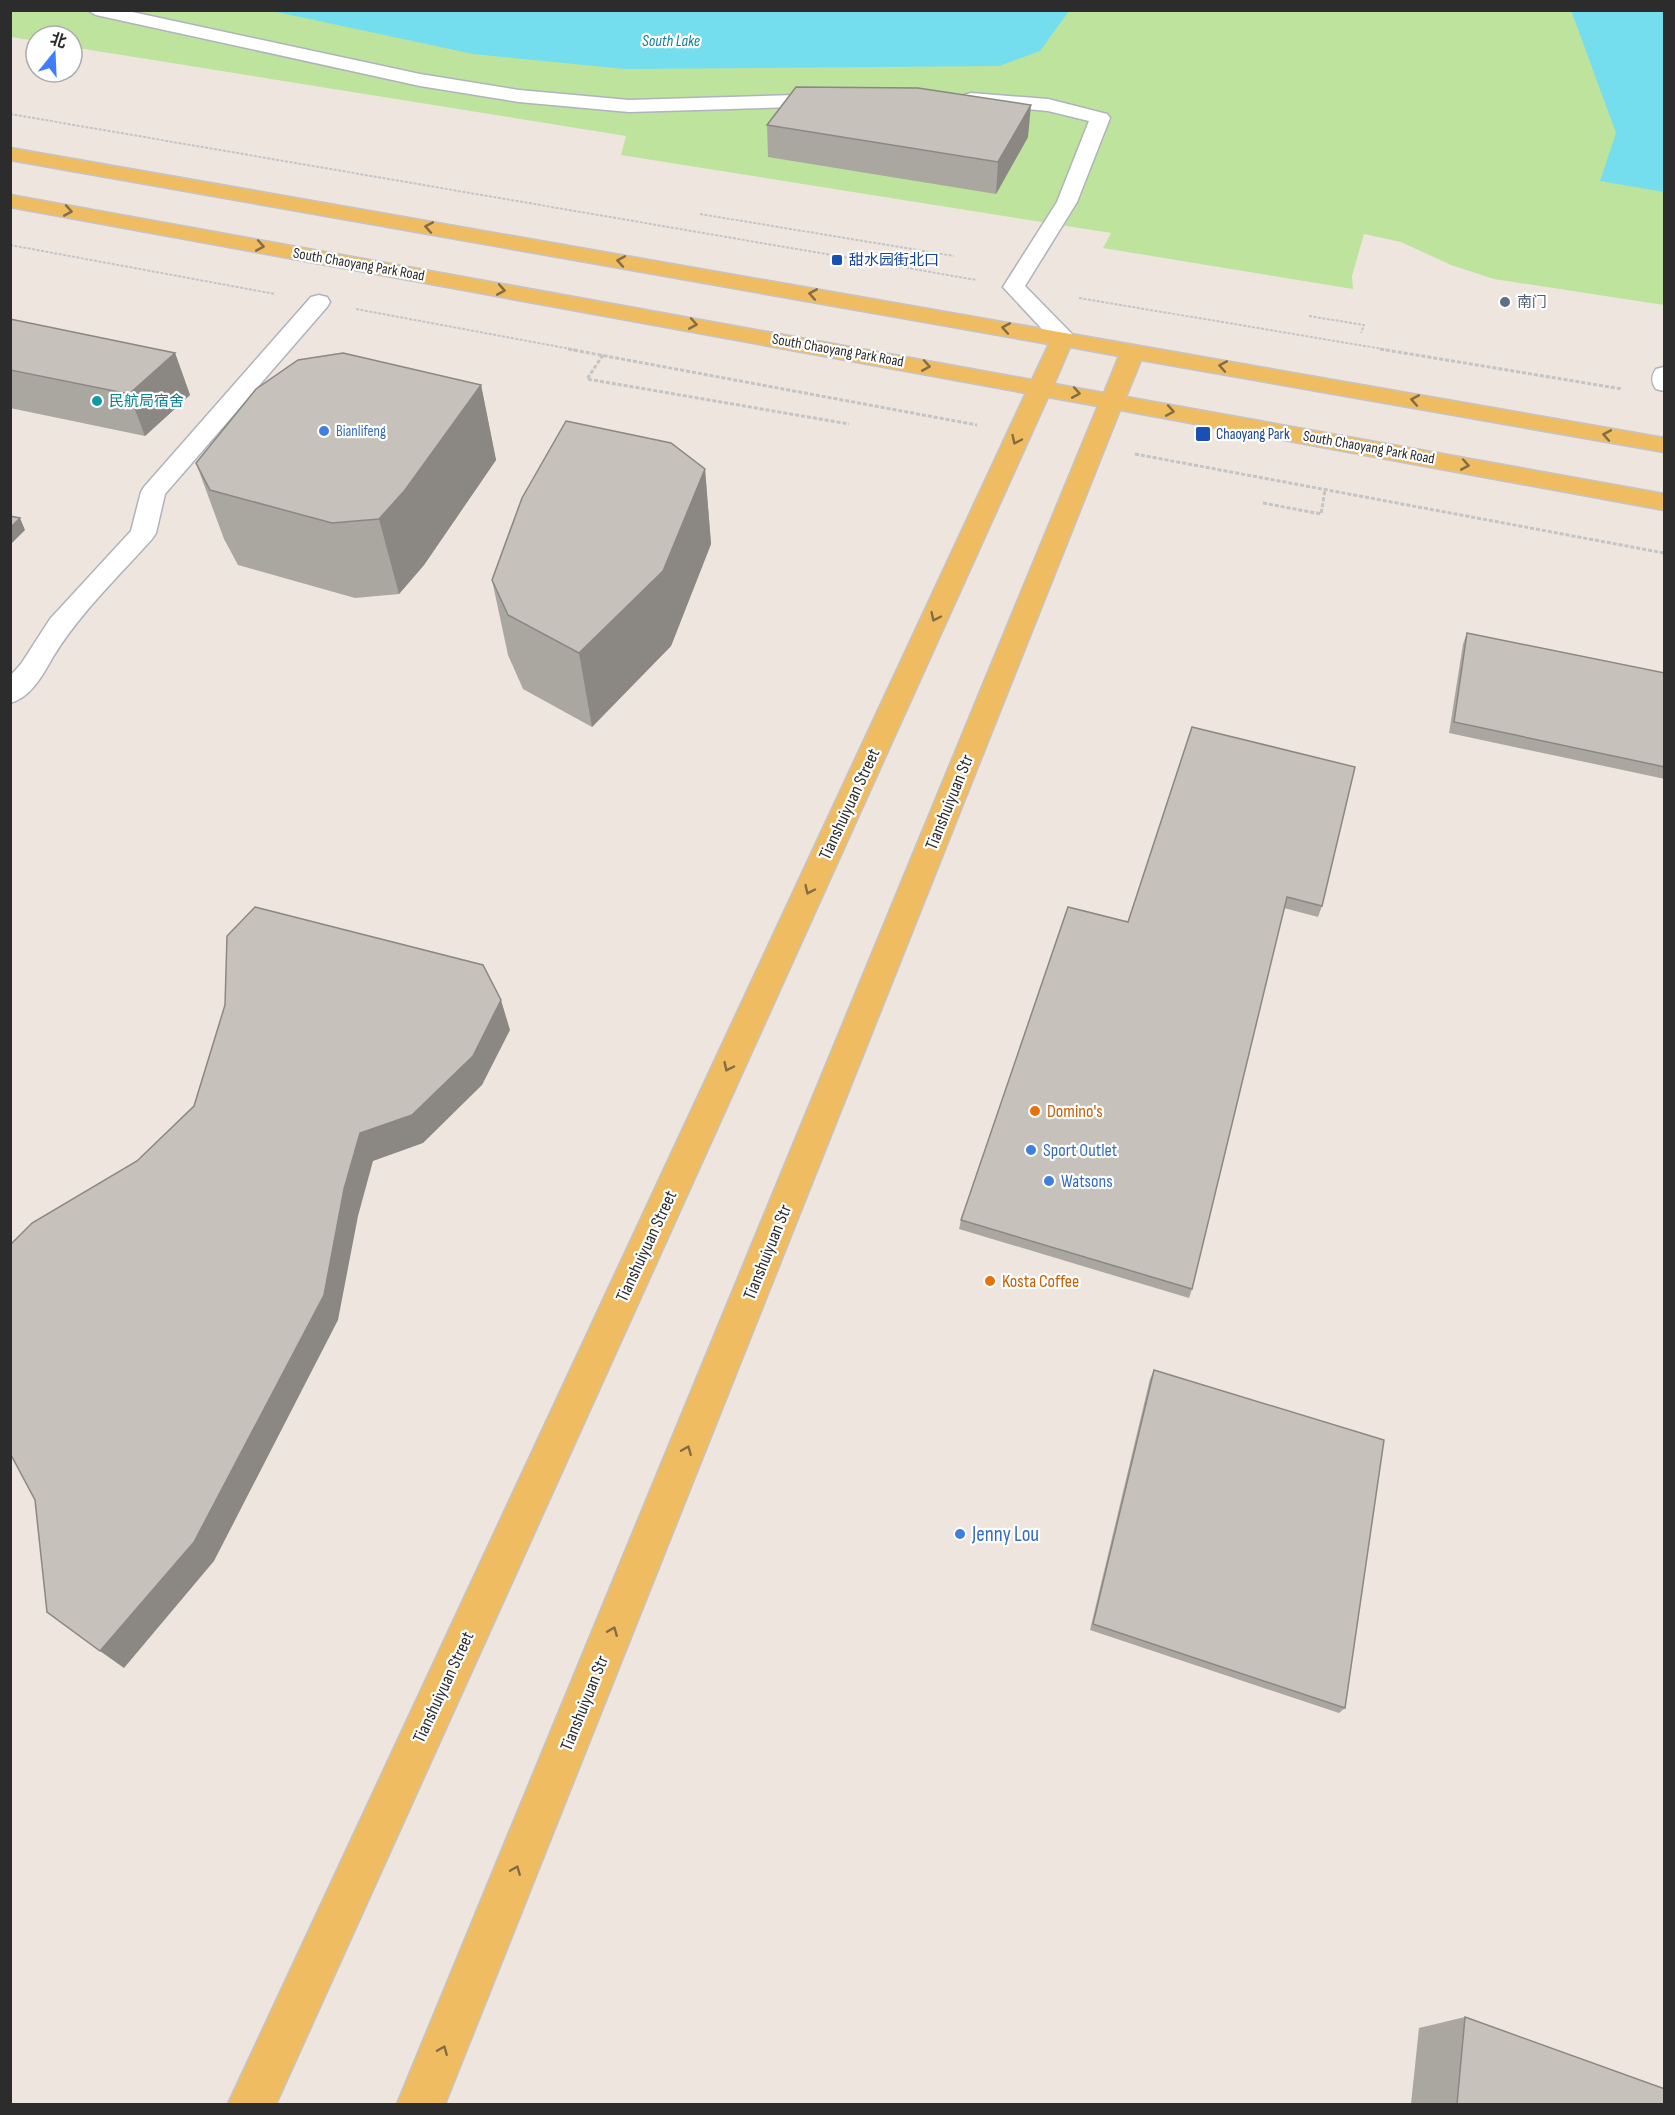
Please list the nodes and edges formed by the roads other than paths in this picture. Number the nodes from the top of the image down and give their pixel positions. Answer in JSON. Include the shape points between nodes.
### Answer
{"nodes":[{"id":1,"x":96,"y":10,"type":"edge"},
{"id":2,"x":957,"y":98,"type":"edge"},
{"id":3,"x":852,"y":99,"type":"edge"},
{"id":4,"x":10,"y":154,"type":"edge"},
{"id":5,"x":10,"y":201,"type":"edge"},
{"id":6,"x":319,"y":302,"type":"road end"},
{"id":7,"x":1063,"y":338,"type":"junction"},
{"id":8,"x":1133,"y":350,"type":"junction"},
{"id":9,"x":1665,"y":374,"type":"edge"},
{"id":10,"x":1664,"y":384,"type":"edge"},
{"id":11,"x":1040,"y":387,"type":"junction"},
{"id":12,"x":1113,"y":400,"type":"junction"},
{"id":13,"x":1665,"y":445,"type":"edge"},
{"id":14,"x":1665,"y":502,"type":"edge"},
{"id":15,"x":10,"y":694,"type":"edge"},
{"id":16,"x":252,"y":2104,"type":"edge"},
{"id":17,"x":421,"y":2104,"type":"edge"}],
"edges":[{"from":1,"to":3,"type":"lane","via":[[420,80],[519,96],[629,106]]},
{"from":2,"to":7,"type":"lane","via":[[1048,105],[1100,118],[1067,202],[1014,287]]},
{"from":7,"to":4,"type":"main road","one_way":true},
{"from":5,"to":11,"type":"main road","name":"South Chaoyang Park Road","one_way":true},
{"from":6,"to":15,"type":"lane","via":[[153,492],[143,533],[59,625],[31,671]]},
{"from":7,"to":8,"type":"main road"},
{"from":7,"to":11,"type":"main road","name":"Tianshuiyuan Street"},
{"from":8,"to":12,"type":"main road","name":"Tianshuiyuan Str"},
{"from":13,"to":8,"type":"main road","one_way":true},
{"from":9,"to":10,"type":"lane"},
{"from":11,"to":12,"type":"main road","name":"South Chaoyang Park Road","one_way":true},
{"from":11,"to":16,"type":"main road","name":"Tianshuiyuan Street","one_way":true},
{"from":12,"to":14,"type":"main road","name":"South Chaoyang Park Road","one_way":true},
{"from":17,"to":12,"type":"main road","name":"Tianshuiyuan Str","one_way":true}]}
